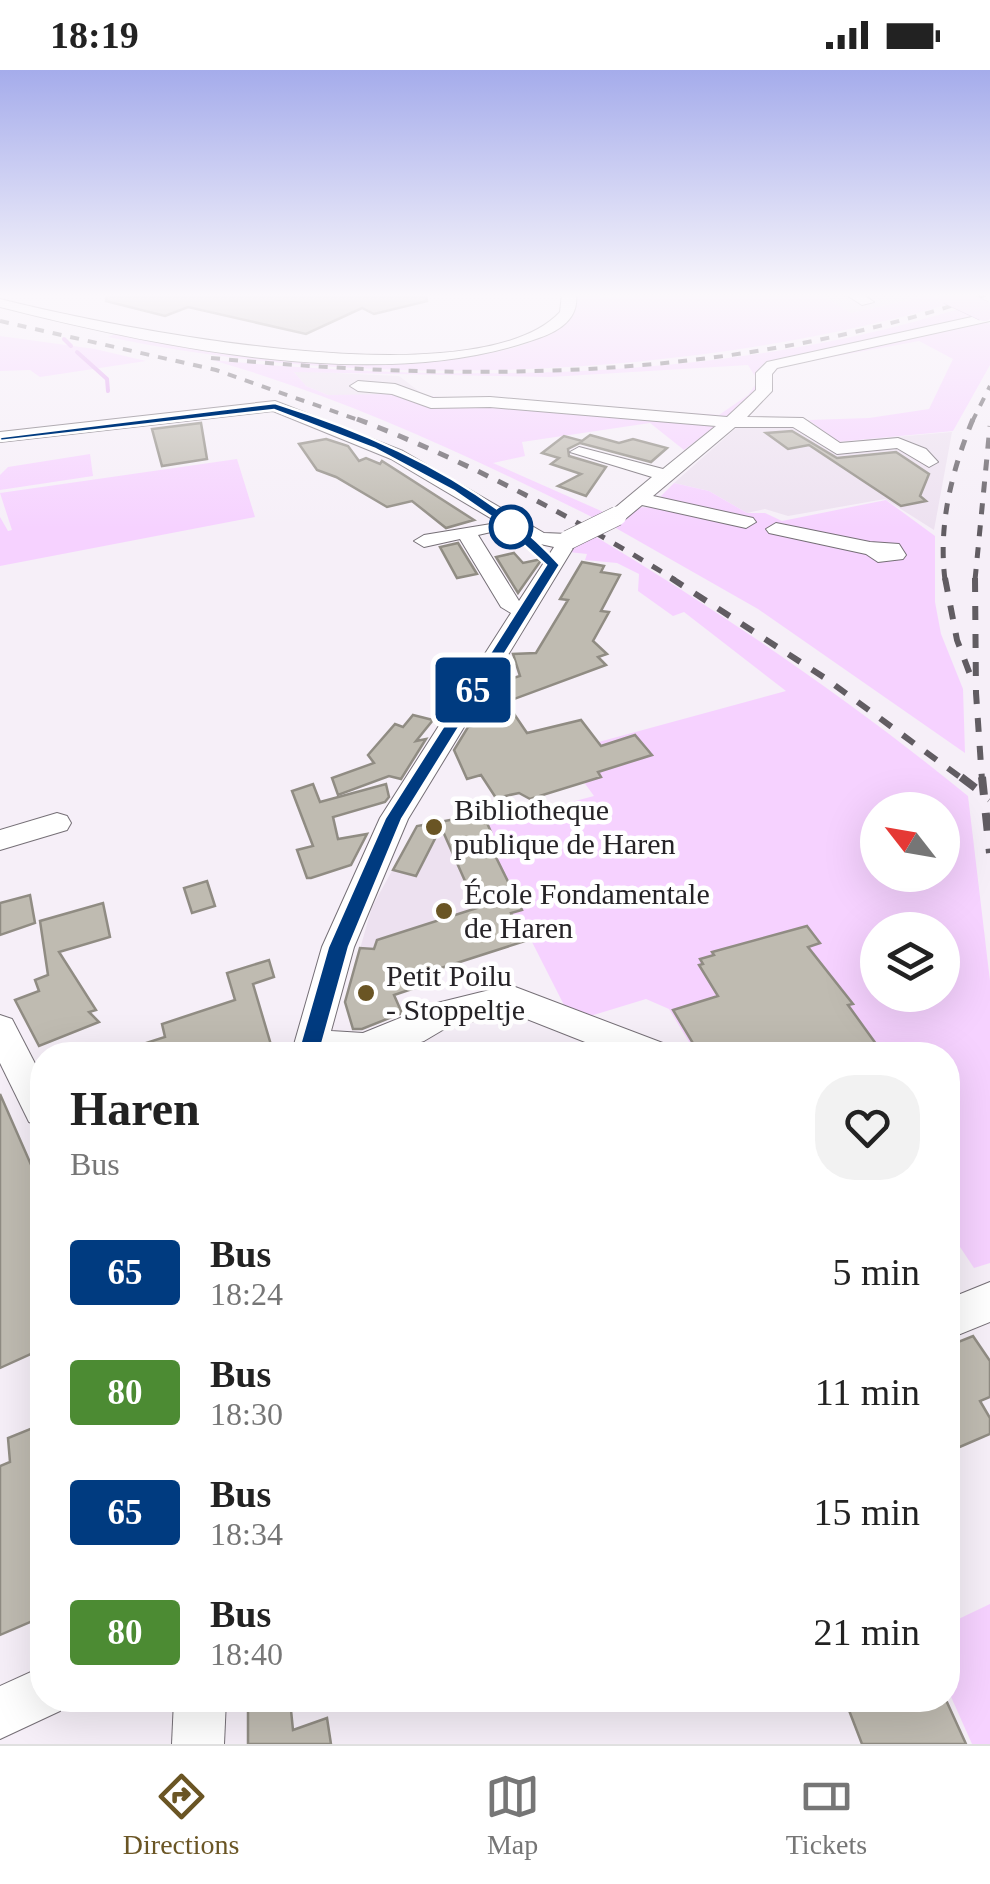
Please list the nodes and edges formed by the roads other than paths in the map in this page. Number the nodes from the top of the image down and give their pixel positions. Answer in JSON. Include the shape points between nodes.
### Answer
{"nodes":[{"id":1,"x":765,"y":372,"type":"edge"},
{"id":2,"x":358,"y":386,"type":"dead end"},
{"id":3,"x":730,"y":422,"type":"junction"},
{"id":4,"x":0,"y":438,"type":"edge"},
{"id":5,"x":579,"y":452,"type":"dead end"},
{"id":6,"x":929,"y":462,"type":"dead end"},
{"id":7,"x":661,"y":478,"type":"junction"},
{"id":8,"x":710,"y":497,"type":"dead end"},
{"id":9,"x":638,"y":498,"type":"junction"},
{"id":10,"x":495,"y":522,"type":"junction"},
{"id":11,"x":466,"y":532,"type":"junction"},
{"id":12,"x":424,"y":541,"type":"dead end"},
{"id":13,"x":566,"y":542,"type":"junction"},
{"id":14,"x":904,"y":557,"type":"dead end"},
{"id":15,"x":553,"y":565,"type":"junction"},
{"id":16,"x":527,"y":610,"type":"junction"},
{"id":17,"x":57,"y":822,"type":"dead end"},
{"id":18,"x":0,"y":840,"type":"edge"},
{"id":19,"x":0,"y":1030,"type":"edge"},
{"id":20,"x":311,"y":1042,"type":"edge"},
{"id":21,"x":378,"y":1042,"type":"edge"},
{"id":22,"x":623,"y":1042,"type":"edge"},
{"id":23,"x":30,"y":1088,"type":"edge"},
{"id":24,"x":990,"y":1302,"type":"edge"},
{"id":25,"x":960,"y":1314,"type":"edge"},
{"id":26,"x":30,"y":1699,"type":"edge"},
{"id":27,"x":199,"y":1712,"type":"edge"},
{"id":28,"x":0,"y":1713,"type":"edge"},
{"id":29,"x":198,"y":1744,"type":"edge"}],
"edges":[{"from":1,"to":3,"type":"street","via":[[764,391]]},
{"from":2,"to":3,"type":"street","via":[[431,402]]},
{"from":3,"to":6,"type":"street","via":[[797,422],[837,449],[894,442],[918,449]]},
{"from":3,"to":7,"type":"street"},
{"from":4,"to":10,"type":"street","via":[[275,406],[397,454],[458,488]]},
{"from":5,"to":7,"type":"street"},
{"from":7,"to":8,"type":"street"},
{"from":7,"to":9,"type":"street"},
{"from":9,"to":13,"type":"street","bridge":true},
{"from":9,"to":14,"type":"street","via":[[746,522],[764,518],[776,529],[885,546]]},
{"from":10,"to":11,"type":"street"},
{"from":10,"to":13,"type":"street"},
{"from":10,"to":15,"type":"street"},
{"from":11,"to":12,"type":"street"},
{"from":11,"to":16,"type":"street","via":[[512,606]]},
{"from":13,"to":15,"type":"street"},
{"from":15,"to":16,"type":"street"},
{"from":16,"to":20,"type":"street","via":[[394,818],[338,947]]},
{"from":17,"to":18,"type":"street"},
{"from":19,"to":23,"type":"street"},
{"from":21,"to":22,"type":"street","via":[[437,1017],[510,998]]},
{"from":24,"to":25,"type":"street"},
{"from":26,"to":28,"type":"street"},
{"from":27,"to":29,"type":"street"}]}
